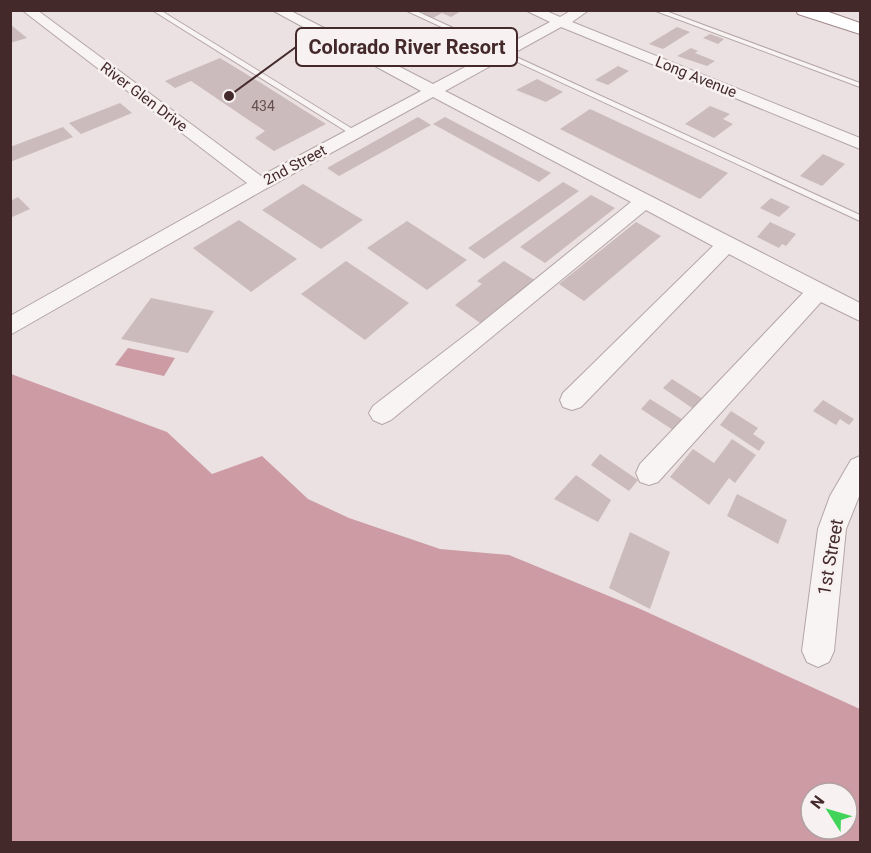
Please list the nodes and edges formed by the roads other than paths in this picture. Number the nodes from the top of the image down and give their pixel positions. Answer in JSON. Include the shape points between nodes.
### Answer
{"nodes":[{"id":1,"x":28,"y":10,"type":"edge"},
{"id":2,"x":156,"y":10,"type":"edge"},
{"id":3,"x":278,"y":10,"type":"edge"},
{"id":4,"x":408,"y":10,"type":"edge"},
{"id":5,"x":531,"y":10,"type":"edge"},
{"id":6,"x":583,"y":10,"type":"edge"},
{"id":7,"x":656,"y":10,"type":"edge"},
{"id":8,"x":804,"y":10,"type":"edge"},
{"id":9,"x":561,"y":22,"type":"junction"},
{"id":10,"x":861,"y":29,"type":"edge"},
{"id":11,"x":502,"y":54,"type":"junction"},
{"id":12,"x":861,"y":84,"type":"edge"},
{"id":13,"x":433,"y":91,"type":"junction"},
{"id":14,"x":355,"y":133,"type":"junction"},
{"id":15,"x":861,"y":144,"type":"edge"},
{"id":16,"x":260,"y":184,"type":"junction"},
{"id":17,"x":644,"y":201,"type":"junction"},
{"id":18,"x":861,"y":218,"type":"edge"},
{"id":19,"x":727,"y":244,"type":"junction"},
{"id":20,"x":818,"y":291,"type":"junction"},
{"id":21,"x":861,"y":313,"type":"edge"},
{"id":22,"x":10,"y":327,"type":"edge"},
{"id":23,"x":572,"y":400,"type":"dead end"},
{"id":24,"x":382,"y":413,"type":"dead end"},
{"id":25,"x":861,"y":468,"type":"edge"},
{"id":26,"x":649,"y":473,"type":"dead end"},
{"id":27,"x":818,"y":651,"type":"dead end"}],
"edges":[{"from":1,"to":16,"type":"street","name":"River Glen Drive"},
{"from":2,"to":14,"type":"lane"},
{"from":3,"to":13,"type":"street"},
{"from":4,"to":11,"type":"lane"},
{"from":5,"to":9,"type":"street","name":"Long Avenue"},
{"from":6,"to":9,"type":"street","name":"2nd Street"},
{"from":7,"to":12,"type":"lane"},
{"from":8,"to":10,"type":"highway"},
{"from":9,"to":11,"type":"street","name":"2nd Street"},
{"from":9,"to":15,"type":"street","name":"Long Avenue"},
{"from":11,"to":13,"type":"street","name":"2nd Street"},
{"from":11,"to":18,"type":"lane"},
{"from":13,"to":14,"type":"street","name":"2nd Street"},
{"from":13,"to":17,"type":"street"},
{"from":14,"to":16,"type":"street","name":"2nd Street"},
{"from":16,"to":22,"type":"street","name":"2nd Street"},
{"from":17,"to":19,"type":"street"},
{"from":17,"to":24,"type":"street"},
{"from":19,"to":20,"type":"street"},
{"from":19,"to":23,"type":"street"},
{"from":20,"to":21,"type":"street"},
{"from":20,"to":26,"type":"street"},
{"from":25,"to":27,"type":"street","name":"1st Street","via":[[840,505],[832,529]]}]}
